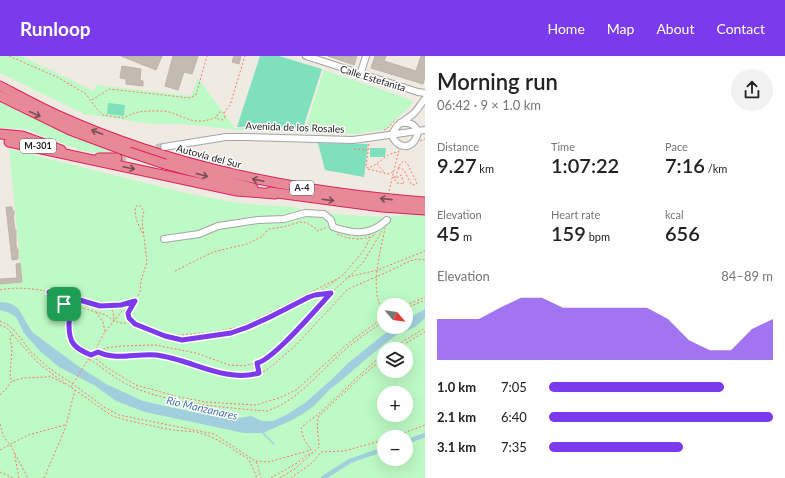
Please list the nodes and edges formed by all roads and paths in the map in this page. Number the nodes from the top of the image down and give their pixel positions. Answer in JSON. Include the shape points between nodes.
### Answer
{"nodes":[{"id":1,"x":9,"y":56,"type":"edge"},
{"id":2,"x":207,"y":56,"type":"edge"},
{"id":3,"x":245,"y":56,"type":"edge"},
{"id":4,"x":306,"y":56,"type":"edge"},
{"id":5,"x":366,"y":56,"type":"edge"},
{"id":6,"x":360,"y":74,"type":"junction"},
{"id":7,"x":0,"y":86,"type":"edge"},
{"id":8,"x":418,"y":92,"type":"junction"},
{"id":9,"x":425,"y":93,"type":"edge"},
{"id":10,"x":0,"y":96,"type":"edge"},
{"id":11,"x":424,"y":99,"type":"edge"},
{"id":12,"x":91,"y":100,"type":"junction"},
{"id":13,"x":224,"y":113,"type":"junction"},
{"id":14,"x":414,"y":113,"type":"junction"},
{"id":15,"x":217,"y":117,"type":"junction"},
{"id":16,"x":399,"y":120,"type":"junction"},
{"id":17,"x":413,"y":124,"type":"junction"},
{"id":18,"x":382,"y":130,"type":"dead end"},
{"id":19,"x":425,"y":130,"type":"edge"},
{"id":20,"x":418,"y":132,"type":"junction"},
{"id":21,"x":0,"y":134,"type":"edge"},
{"id":22,"x":392,"y":136,"type":"junction"},
{"id":23,"x":4,"y":142,"type":"edge"},
{"id":24,"x":370,"y":143,"type":"dead end"},
{"id":25,"x":401,"y":146,"type":"junction"},
{"id":26,"x":164,"y":147,"type":"tunnel mouth"},
{"id":27,"x":354,"y":150,"type":"dead end"},
{"id":28,"x":369,"y":150,"type":"junction"},
{"id":29,"x":68,"y":152,"type":"junction"},
{"id":30,"x":399,"y":152,"type":"junction"},
{"id":31,"x":117,"y":158,"type":"tunnel mouth"},
{"id":32,"x":376,"y":163,"type":"junction"},
{"id":33,"x":396,"y":167,"type":"junction"},
{"id":34,"x":367,"y":168,"type":"junction"},
{"id":35,"x":399,"y":168,"type":"junction"},
{"id":36,"x":394,"y":171,"type":"junction"},
{"id":37,"x":384,"y":173,"type":"junction"},
{"id":38,"x":393,"y":177,"type":"junction"},
{"id":39,"x":396,"y":178,"type":"junction"},
{"id":40,"x":275,"y":194,"type":"junction"},
{"id":41,"x":389,"y":194,"type":"dead end"},
{"id":42,"x":425,"y":202,"type":"edge"},
{"id":43,"x":425,"y":210,"type":"edge"},
{"id":44,"x":387,"y":220,"type":"dead end"},
{"id":45,"x":325,"y":228,"type":"dead end"},
{"id":46,"x":144,"y":234,"type":"junction"},
{"id":47,"x":371,"y":237,"type":"dead end"},
{"id":48,"x":164,"y":239,"type":"dead end"},
{"id":49,"x":425,"y":251,"type":"edge"},
{"id":50,"x":425,"y":260,"type":"edge"},
{"id":51,"x":378,"y":270,"type":"junction"},
{"id":52,"x":176,"y":271,"type":"dead end"},
{"id":53,"x":343,"y":276,"type":"junction"},
{"id":54,"x":377,"y":277,"type":"junction"},
{"id":55,"x":347,"y":278,"type":"junction"},
{"id":56,"x":0,"y":290,"type":"edge"},
{"id":57,"x":49,"y":292,"type":"junction"},
{"id":58,"x":331,"y":293,"type":"junction"},
{"id":59,"x":315,"y":295,"type":"junction"},
{"id":60,"x":425,"y":297,"type":"edge"},
{"id":61,"x":378,"y":298,"type":"edge"},
{"id":62,"x":425,"y":300,"type":"edge"},
{"id":63,"x":82,"y":301,"type":"junction"},
{"id":64,"x":135,"y":301,"type":"junction"},
{"id":65,"x":413,"y":302,"type":"edge"},
{"id":66,"x":413,"y":305,"type":"edge"},
{"id":67,"x":105,"y":306,"type":"junction"},
{"id":68,"x":89,"y":309,"type":"junction"},
{"id":69,"x":68,"y":310,"type":"junction"},
{"id":70,"x":129,"y":310,"type":"junction"},
{"id":71,"x":96,"y":311,"type":"junction"},
{"id":72,"x":0,"y":321,"type":"edge"},
{"id":73,"x":114,"y":321,"type":"junction"},
{"id":74,"x":377,"y":322,"type":"edge"},
{"id":75,"x":134,"y":323,"type":"junction"},
{"id":76,"x":0,"y":324,"type":"edge"},
{"id":77,"x":377,"y":326,"type":"edge"},
{"id":78,"x":425,"y":328,"type":"edge"},
{"id":79,"x":425,"y":332,"type":"edge"},
{"id":80,"x":105,"y":333,"type":"junction"},
{"id":81,"x":14,"y":334,"type":"junction"},
{"id":82,"x":169,"y":337,"type":"junction"},
{"id":83,"x":402,"y":342,"type":"edge"},
{"id":84,"x":408,"y":342,"type":"edge"},
{"id":85,"x":97,"y":352,"type":"junction"},
{"id":86,"x":91,"y":355,"type":"junction"},
{"id":87,"x":377,"y":359,"type":"edge"},
{"id":88,"x":88,"y":360,"type":"junction"},
{"id":89,"x":257,"y":363,"type":"junction"},
{"id":90,"x":377,"y":364,"type":"edge"},
{"id":91,"x":259,"y":374,"type":"junction"},
{"id":92,"x":12,"y":381,"type":"junction"},
{"id":93,"x":73,"y":384,"type":"junction"},
{"id":94,"x":71,"y":387,"type":"junction"},
{"id":95,"x":75,"y":390,"type":"junction"},
{"id":96,"x":0,"y":395,"type":"edge"},
{"id":97,"x":0,"y":424,"type":"edge"},
{"id":98,"x":66,"y":424,"type":"junction"},
{"id":99,"x":425,"y":425,"type":"edge"},
{"id":100,"x":412,"y":430,"type":"edge"},
{"id":101,"x":377,"y":442,"type":"edge"},
{"id":102,"x":10,"y":444,"type":"junction"},
{"id":103,"x":0,"y":450,"type":"edge"},
{"id":104,"x":311,"y":450,"type":"junction"},
{"id":105,"x":315,"y":451,"type":"junction"},
{"id":106,"x":15,"y":454,"type":"junction"},
{"id":107,"x":255,"y":461,"type":"junction"},
{"id":108,"x":0,"y":472,"type":"edge"},
{"id":109,"x":13,"y":478,"type":"edge"},
{"id":110,"x":19,"y":478,"type":"edge"},
{"id":111,"x":28,"y":478,"type":"edge"},
{"id":112,"x":44,"y":478,"type":"edge"},
{"id":113,"x":257,"y":478,"type":"edge"},
{"id":114,"x":261,"y":478,"type":"edge"},
{"id":115,"x":271,"y":478,"type":"edge"},
{"id":116,"x":280,"y":478,"type":"edge"},
{"id":117,"x":291,"y":478,"type":"edge"}],
"edges":[{"from":1,"to":12,"type":"path","via":[[57,77],[86,94]]},
{"from":2,"to":12,"type":"path","via":[[196,95],[190,98],[109,89]]},
{"from":3,"to":13,"type":"path","via":[[230,105]]},
{"from":4,"to":6,"type":"street","name":"Calle Estefanita"},
{"from":5,"to":6,"type":"street"},
{"from":6,"to":8,"type":"street","name":"Calle Estefanita"},
{"from":42,"to":7,"type":"highway","name":"Autovía del Sur","number":"A-4","one_way":true,"via":[[302,188],[256,180],[181,160],[95,131]]},
{"from":8,"to":9,"type":"street","name":"Calle Estefanita"},
{"from":8,"to":11,"type":"street","name":"Calle Estefanita"},
{"from":10,"to":40,"type":"highway","name":"Autovía del Sur","number":"A-4","one_way":true,"bridge":true,"via":[[70,130],[129,152]]},
{"from":11,"to":14,"type":"street"},
{"from":12,"to":15,"type":"path","via":[[103,115],[124,118],[139,111],[168,111],[192,121]]},
{"from":13,"to":15,"type":"path","via":[[218,113]]},
{"from":13,"to":15,"type":"path","via":[[222,120]]},
{"from":14,"to":16,"type":"street"},
{"from":14,"to":17,"type":"street"},
{"from":16,"to":17,"type":"street"},
{"from":16,"to":18,"type":"path","via":[[394,120],[388,128]]},
{"from":16,"to":22,"type":"street"},
{"from":17,"to":20,"type":"street"},
{"from":19,"to":20,"type":"street","name":"Avenida de los Rosales"},
{"from":20,"to":22,"type":"street","name":"Avenida de los Rosales"},
{"from":20,"to":25,"type":"street","via":[[412,143]]},
{"from":21,"to":29,"type":"highway","number":"M-301","via":[[22,136]]},
{"from":22,"to":25,"type":"street"},
{"from":22,"to":26,"type":"street","name":"Avenida de los Rosales","via":[[353,140],[226,137]]},
{"from":23,"to":29,"type":"highway","number":"M-301","via":[[24,143]]},
{"from":23,"to":40,"type":"highway","one_way":true,"via":[[237,191]]},
{"from":24,"to":28,"type":"path"},
{"from":25,"to":30,"type":"path"},
{"from":27,"to":28,"type":"path"},
{"from":28,"to":34,"type":"path"},
{"from":29,"to":31,"type":"highway","number":"M-301","via":[[90,157]]},
{"from":30,"to":32,"type":"path"},
{"from":30,"to":33,"type":"path"},
{"from":32,"to":34,"type":"path","via":[[372,168]]},
{"from":32,"to":37,"type":"path"},
{"from":33,"to":35,"type":"path"},
{"from":33,"to":36,"type":"path"},
{"from":34,"to":37,"type":"path"},
{"from":35,"to":35,"type":"path","via":[[404,170],[411,184],[416,184],[407,163],[403,161]]},
{"from":35,"to":39,"type":"path"},
{"from":36,"to":37,"type":"path"},
{"from":36,"to":38,"type":"path"},
{"from":38,"to":39,"type":"path"},
{"from":38,"to":41,"type":"path"},
{"from":39,"to":39,"type":"path","via":[[397,183],[404,184],[401,176]]},
{"from":40,"to":43,"type":"highway","name":"Autovía del Sur","number":"A-4","one_way":true},
{"from":44,"to":48,"type":"street","via":[[365,232],[357,232],[333,227],[331,220],[324,214],[305,213],[284,219],[218,226],[198,234]]},
{"from":45,"to":52,"type":"path","via":[[317,231],[307,223],[300,222],[269,229],[261,237],[247,244],[213,252]]},
{"from":46,"to":46,"type":"path","via":[[144,211],[141,206],[136,206],[134,212]]},
{"from":46,"to":64,"type":"path","via":[[147,262],[140,292]]},
{"from":47,"to":53,"type":"path"},
{"from":49,"to":51,"type":"path"},
{"from":50,"to":54,"type":"path","via":[[410,261]]},
{"from":51,"to":54,"type":"path"},
{"from":51,"to":55,"type":"path"},
{"from":51,"to":55,"type":"path","via":[[386,224],[364,261]]},
{"from":53,"to":59,"type":"path"},
{"from":53,"to":82,"type":"path","via":[[238,327]]},
{"from":54,"to":61,"type":"path"},
{"from":54,"to":91,"type":"path","via":[[348,289],[295,346]]},
{"from":55,"to":58,"type":"path"},
{"from":56,"to":57,"type":"path","via":[[22,288]]},
{"from":57,"to":63,"type":"path"},
{"from":57,"to":69,"type":"path","via":[[59,298]]},
{"from":58,"to":59,"type":"path"},
{"from":58,"to":89,"type":"path","via":[[274,353]]},
{"from":59,"to":82,"type":"path","via":[[231,333],[182,340]]},
{"from":60,"to":65,"type":"path"},
{"from":62,"to":66,"type":"path"},
{"from":63,"to":67,"type":"path"},
{"from":63,"to":68,"type":"path"},
{"from":64,"to":67,"type":"path"},
{"from":64,"to":70,"type":"path"},
{"from":67,"to":73,"type":"path","via":[[113,311]]},
{"from":68,"to":69,"type":"path","via":[[79,306]]},
{"from":68,"to":71,"type":"path"},
{"from":69,"to":86,"type":"path","via":[[69,337],[80,349]]},
{"from":70,"to":73,"type":"path","via":[[122,311]]},
{"from":70,"to":75,"type":"path","via":[[129,318]]},
{"from":71,"to":73,"type":"path"},
{"from":71,"to":80,"type":"path","via":[[103,322]]},
{"from":72,"to":93,"type":"path","via":[[14,330],[32,353],[50,369]]},
{"from":73,"to":75,"type":"path"},
{"from":73,"to":80,"type":"path"},
{"from":74,"to":86,"type":"path","via":[[346,345],[296,390],[256,404],[206,402],[136,386]]},
{"from":75,"to":82,"type":"path"},
{"from":76,"to":81,"type":"path"},
{"from":77,"to":88,"type":"path","via":[[341,353],[291,399],[267,411],[166,398],[121,381]]},
{"from":78,"to":83,"type":"path"},
{"from":79,"to":84,"type":"path"},
{"from":80,"to":85,"type":"path","via":[[96,348]]},
{"from":81,"to":92,"type":"path","via":[[10,338]]},
{"from":81,"to":94,"type":"path","via":[[37,362]]},
{"from":85,"to":86,"type":"path"},
{"from":85,"to":89,"type":"path","via":[[121,346],[155,345],[230,365]]},
{"from":85,"to":91,"type":"path","via":[[113,356],[156,355],[231,376]]},
{"from":86,"to":88,"type":"path"},
{"from":87,"to":104,"type":"path","via":[[303,426],[301,430]]},
{"from":88,"to":93,"type":"path"},
{"from":89,"to":91,"type":"path"},
{"from":90,"to":105,"type":"path","via":[[319,416],[318,447]]},
{"from":92,"to":94,"type":"path","via":[[49,376]]},
{"from":92,"to":96,"type":"path"},
{"from":93,"to":94,"type":"path"},
{"from":93,"to":107,"type":"path","via":[[119,415],[214,434]]},
{"from":94,"to":95,"type":"path"},
{"from":95,"to":98,"type":"path"},
{"from":95,"to":113,"type":"path","via":[[112,416],[172,430],[196,432],[220,441],[248,459]]},
{"from":97,"to":102,"type":"path","via":[[3,435]]},
{"from":98,"to":102,"type":"path","via":[[28,435]]},
{"from":98,"to":112,"type":"path"},
{"from":99,"to":100,"type":"path"},
{"from":101,"to":117,"type":"path","via":[[344,452],[321,452],[312,463]]},
{"from":102,"to":103,"type":"path"},
{"from":102,"to":106,"type":"path"},
{"from":104,"to":105,"type":"path"},
{"from":104,"to":107,"type":"path","via":[[269,462]]},
{"from":105,"to":115,"type":"path"},
{"from":105,"to":116,"type":"path"},
{"from":106,"to":110,"type":"path"},
{"from":106,"to":111,"type":"path"},
{"from":107,"to":114,"type":"path"},
{"from":108,"to":109,"type":"path"}]}
